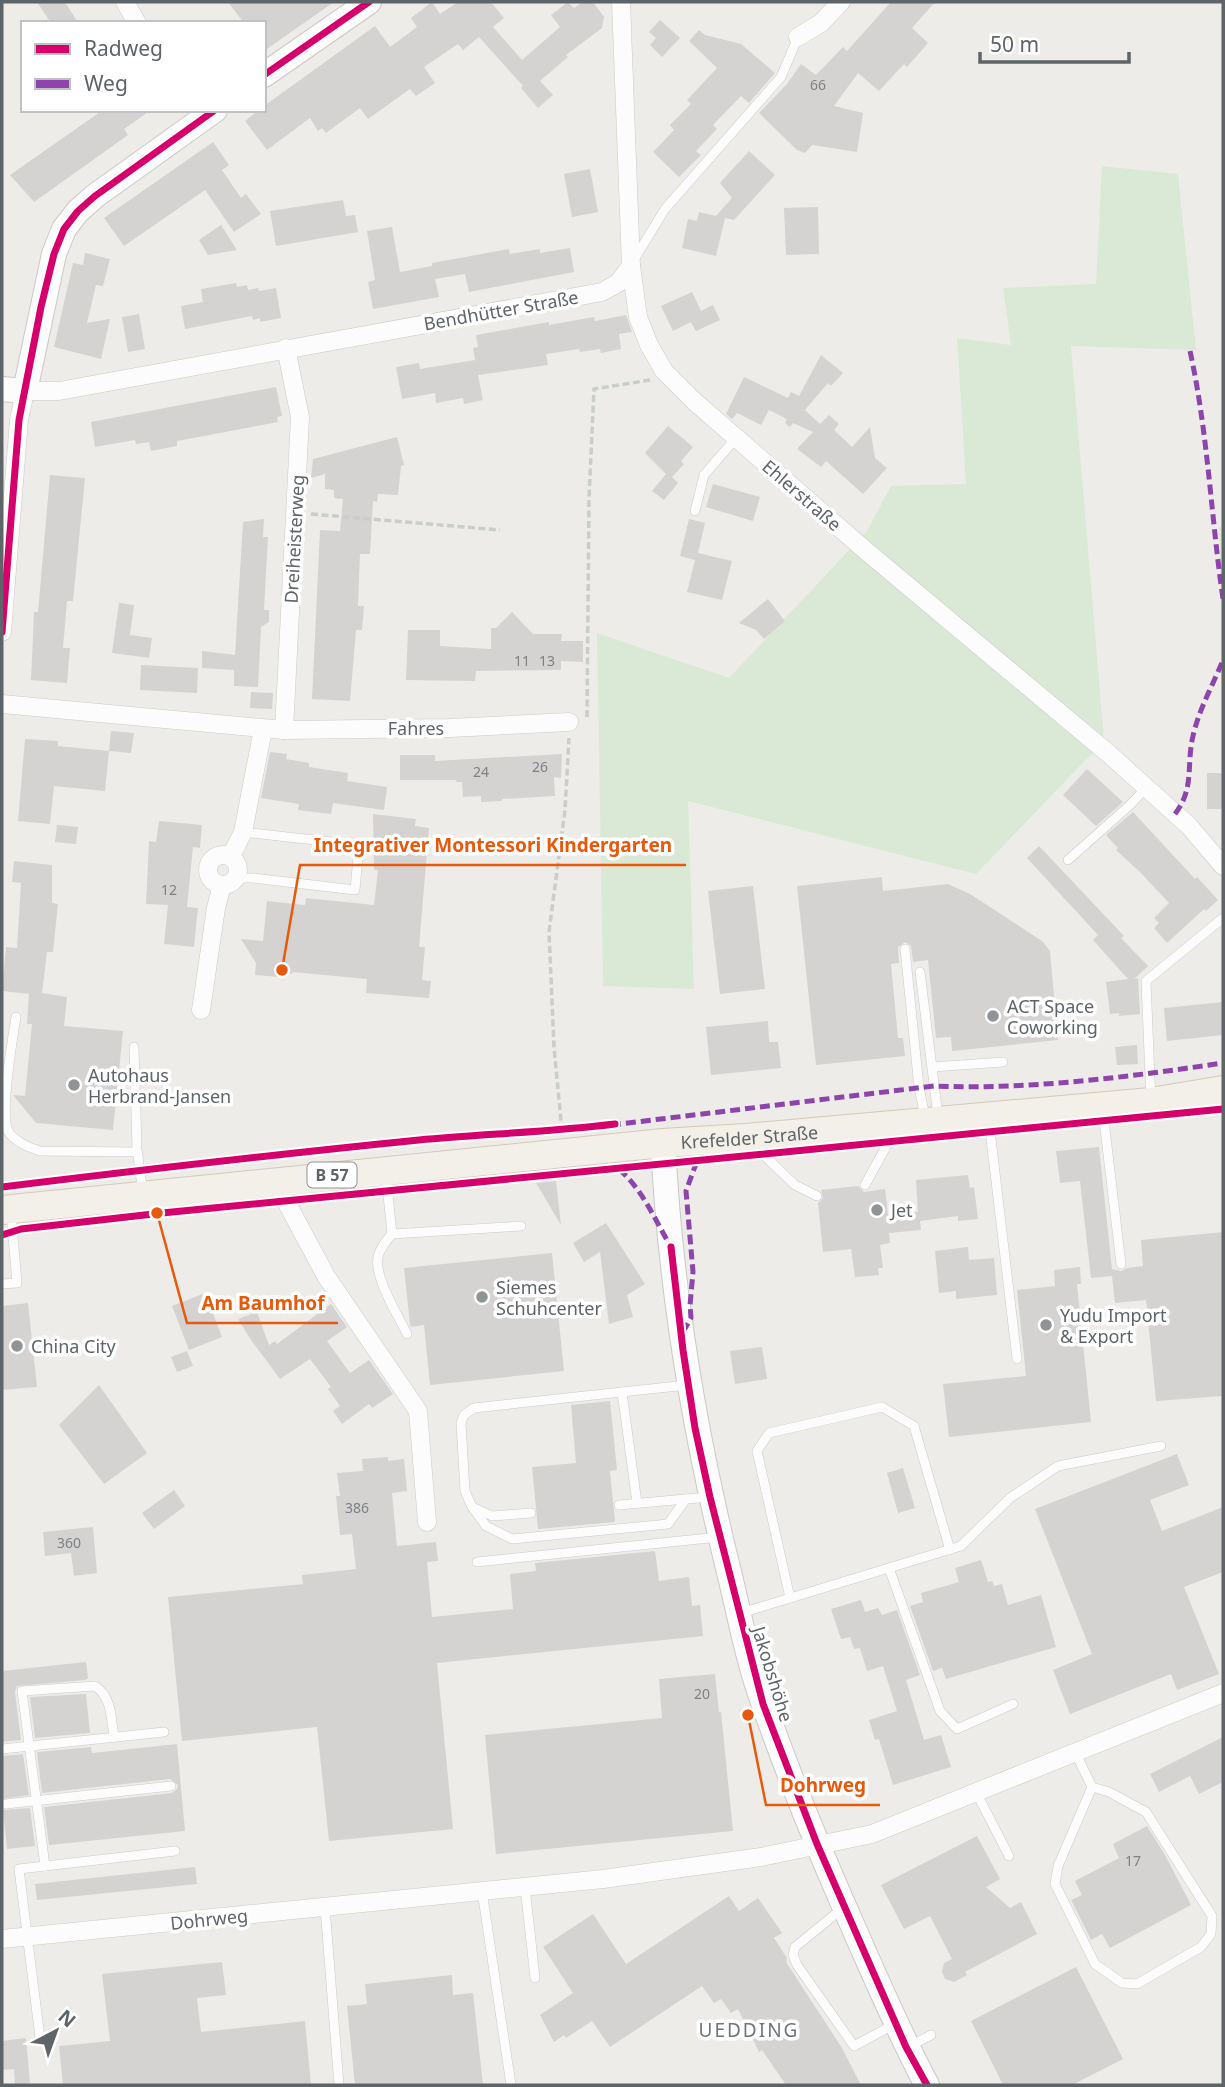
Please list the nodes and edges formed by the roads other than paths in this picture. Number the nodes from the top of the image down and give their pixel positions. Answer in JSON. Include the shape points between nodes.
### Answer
{"nodes":[{"id":1,"x":125,"y":2,"type":"edge"},
{"id":2,"x":369,"y":2,"type":"edge"},
{"id":3,"x":621,"y":2,"type":"edge"},
{"id":4,"x":841,"y":2,"type":"edge"},
{"id":5,"x":136,"y":21,"type":"edge"},
{"id":6,"x":798,"y":37,"type":"joint"},
{"id":7,"x":266,"y":74,"type":"edge"},
{"id":8,"x":200,"y":114,"type":"edge"},
{"id":9,"x":631,"y":266,"type":"junction"},
{"id":10,"x":286,"y":348,"type":"junction"},
{"id":11,"x":13,"y":390,"type":"edge"},
{"id":12,"x":737,"y":438,"type":"junction"},
{"id":13,"x":695,"y":511,"type":"dead end"},
{"id":14,"x":2,"y":632,"type":"edge"},
{"id":15,"x":2,"y":704,"type":"edge"},
{"id":16,"x":569,"y":722,"type":"dead end"},
{"id":17,"x":263,"y":729,"type":"junction"},
{"id":18,"x":284,"y":730,"type":"junction"},
{"id":19,"x":1146,"y":788,"type":"junction"},
{"id":20,"x":243,"y":832,"type":"junction"},
{"id":21,"x":231,"y":856,"type":"junction"},
{"id":22,"x":1068,"y":860,"type":"dead end"},
{"id":23,"x":1223,"y":866,"type":"edge"},
{"id":24,"x":229,"y":882,"type":"junction"},
{"id":25,"x":1223,"y":918,"type":"edge"},
{"id":26,"x":905,"y":949,"type":"dead end"},
{"id":27,"x":920,"y":972,"type":"dead end"},
{"id":28,"x":201,"y":1010,"type":"dead end"},
{"id":29,"x":16,"y":1017,"type":"dead end"},
{"id":30,"x":134,"y":1047,"type":"dead end"},
{"id":31,"x":1003,"y":1062,"type":"dead end"},
{"id":32,"x":932,"y":1067,"type":"junction"},
{"id":33,"x":1223,"y":1090,"type":"edge"},
{"id":34,"x":1102,"y":1106,"type":"junction"},
{"id":35,"x":1152,"y":1109,"type":"junction"},
{"id":36,"x":988,"y":1116,"type":"junction"},
{"id":37,"x":932,"y":1122,"type":"junction"},
{"id":38,"x":893,"y":1125,"type":"junction"},
{"id":39,"x":745,"y":1139,"type":"junction"},
{"id":40,"x":663,"y":1143,"type":"junction"},
{"id":41,"x":137,"y":1152,"type":"junction"},
{"id":42,"x":386,"y":1170,"type":"junction"},
{"id":43,"x":275,"y":1181,"type":"junction"},
{"id":44,"x":865,"y":1185,"type":"dead end"},
{"id":45,"x":144,"y":1195,"type":"junction"},
{"id":46,"x":817,"y":1196,"type":"dead end"},
{"id":47,"x":6,"y":1210,"type":"edge"},
{"id":48,"x":521,"y":1226,"type":"dead end"},
{"id":49,"x":391,"y":1234,"type":"junction"},
{"id":50,"x":1121,"y":1264,"type":"dead end"},
{"id":51,"x":2,"y":1284,"type":"edge"},
{"id":52,"x":407,"y":1334,"type":"dead end"},
{"id":53,"x":1017,"y":1359,"type":"dead end"},
{"id":54,"x":688,"y":1384,"type":"junction"},
{"id":55,"x":622,"y":1392,"type":"junction"},
{"id":56,"x":1161,"y":1446,"type":"dead end"},
{"id":57,"x":698,"y":1498,"type":"junction"},
{"id":58,"x":636,"y":1503,"type":"junction"},
{"id":59,"x":619,"y":1505,"type":"dead end"},
{"id":60,"x":472,"y":1507,"type":"junction"},
{"id":61,"x":531,"y":1513,"type":"dead end"},
{"id":62,"x":427,"y":1522,"type":"dead end"},
{"id":63,"x":720,"y":1537,"type":"junction"},
{"id":64,"x":950,"y":1550,"type":"junction"},
{"id":65,"x":477,"y":1562,"type":"dead end"},
{"id":66,"x":889,"y":1568,"type":"junction"},
{"id":67,"x":790,"y":1598,"type":"junction"},
{"id":68,"x":739,"y":1614,"type":"junction"},
{"id":69,"x":1223,"y":1693,"type":"edge"},
{"id":70,"x":1013,"y":1704,"type":"dead end"},
{"id":71,"x":164,"y":1732,"type":"dead end"},
{"id":72,"x":114,"y":1737,"type":"junction"},
{"id":73,"x":29,"y":1746,"type":"junction"},
{"id":74,"x":2,"y":1749,"type":"edge"},
{"id":75,"x":1075,"y":1752,"type":"junction"},
{"id":76,"x":172,"y":1786,"type":"dead end"},
{"id":77,"x":1093,"y":1787,"type":"junction"},
{"id":78,"x":976,"y":1792,"type":"junction"},
{"id":79,"x":37,"y":1801,"type":"junction"},
{"id":80,"x":6,"y":1804,"type":"dead end"},
{"id":81,"x":817,"y":1844,"type":"junction"},
{"id":82,"x":175,"y":1851,"type":"dead end"},
{"id":83,"x":1009,"y":1856,"type":"dead end"},
{"id":84,"x":45,"y":1866,"type":"junction"},
{"id":85,"x":525,"y":1887,"type":"junction"},
{"id":86,"x":482,"y":1891,"type":"junction"},
{"id":87,"x":325,"y":1907,"type":"junction"},
{"id":88,"x":845,"y":1907,"type":"junction"},
{"id":89,"x":27,"y":1936,"type":"junction"},
{"id":90,"x":2,"y":1939,"type":"edge"},
{"id":91,"x":535,"y":1978,"type":"dead end"},
{"id":92,"x":896,"y":2024,"type":"junction"},
{"id":93,"x":932,"y":2035,"type":"dead end"},
{"id":94,"x":40,"y":2038,"type":"dead end"},
{"id":95,"x":906,"y":2047,"type":"junction"},
{"id":96,"x":340,"y":2085,"type":"edge"},
{"id":97,"x":512,"y":2085,"type":"edge"},
{"id":98,"x":927,"y":2085,"type":"edge"}],
"edges":[{"from":1,"to":5,"type":"street"},
{"from":2,"to":7,"type":"street"},
{"from":3,"to":9,"type":"street","name":"Ehlerstraße"},
{"from":4,"to":6,"type":"street","name":"Bendhütter Straße","via":[[821,23]]},
{"from":6,"to":9,"type":"lane","name":"Bendhütter Straße","via":[[781,77],[665,209]]},
{"from":8,"to":11,"type":"street","via":[[95,196],[64,229]]},
{"from":9,"to":10,"type":"street","name":"Bendhütter Straße","via":[[618,283],[602,292]]},
{"from":9,"to":12,"type":"street","name":"Ehlerstraße","via":[[638,317],[664,371]]},
{"from":10,"to":11,"type":"street","name":"Bendhütter Straße","via":[[59,391]]},
{"from":10,"to":18,"type":"street","name":"Dreiheisterweg","via":[[300,417]]},
{"from":11,"to":14,"type":"street","via":[[19,420]]},
{"from":12,"to":13,"type":"lane","via":[[704,475]]},
{"from":12,"to":19,"type":"street","name":"Ehlerstraße"},
{"from":15,"to":17,"type":"street","name":"Fahres"},
{"from":16,"to":18,"type":"street","name":"Fahres"},
{"from":17,"to":18,"type":"street","name":"Fahres"},
{"from":17,"to":20,"type":"street"},
{"from":19,"to":22,"type":"lane"},
{"from":19,"to":23,"type":"street","name":"Ehlerstraße","via":[[1189,826]]},
{"from":20,"to":21,"type":"street"},
{"from":20,"to":24,"type":"lane","via":[[359,845],[355,890],[253,878]]},
{"from":21,"to":24,"type":"street","via":[[239,869]]},
{"from":21,"to":24,"type":"street","via":[[216,856],[208,867],[213,881]]},
{"from":24,"to":28,"type":"street","via":[[216,908]]},
{"from":25,"to":35,"type":"lane","via":[[1146,981]]},
{"from":26,"to":37,"type":"lane","via":[[919,1087]]},
{"from":27,"to":32,"type":"lane"},
{"from":29,"to":41,"type":"lane","via":[[2,1110],[11,1135],[40,1151]]},
{"from":30,"to":41,"type":"lane"},
{"from":31,"to":32,"type":"lane"},
{"from":32,"to":37,"type":"lane"},
{"from":33,"to":35,"type":"main road","name":"Krefelder Straße","number":"B 57"},
{"from":34,"to":35,"type":"main road","name":"Krefelder Straße","number":"B 57"},
{"from":34,"to":36,"type":"main road","name":"Krefelder Straße","number":"B 57"},
{"from":34,"to":50,"type":"lane"},
{"from":36,"to":37,"type":"main road","name":"Krefelder Straße","number":"B 57"},
{"from":36,"to":53,"type":"lane"},
{"from":37,"to":38,"type":"main road","name":"Krefelder Straße","number":"B 57"},
{"from":38,"to":39,"type":"main road","name":"Krefelder Straße","number":"B 57"},
{"from":38,"to":44,"type":"lane"},
{"from":39,"to":40,"type":"main road","name":"Krefelder Straße","number":"B 57"},
{"from":39,"to":46,"type":"lane","via":[[795,1185]]},
{"from":40,"to":42,"type":"main road","name":"Krefelder Straße","number":"B 57"},
{"from":40,"to":54,"type":"street","name":"Jakobshöhe"},
{"from":41,"to":45,"type":"lane"},
{"from":42,"to":43,"type":"main road","name":"Krefelder Straße","number":"B 57"},
{"from":42,"to":49,"type":"lane"},
{"from":43,"to":45,"type":"main road","name":"Krefelder Straße","number":"B 57"},
{"from":43,"to":62,"type":"street","via":[[326,1276],[418,1411]]},
{"from":45,"to":47,"type":"main road","name":"Krefelder Straße","number":"B 57"},
{"from":47,"to":51,"type":"lane","via":[[17,1283]]},
{"from":48,"to":49,"type":"lane"},
{"from":49,"to":52,"type":"lane","via":[[377,1259],[379,1275]]},
{"from":54,"to":55,"type":"lane"},
{"from":54,"to":57,"type":"street","name":"Jakobshöhe"},
{"from":55,"to":58,"type":"lane"},
{"from":55,"to":60,"type":"lane","via":[[522,1401],[474,1408],[464,1415],[465,1491]]},
{"from":56,"to":64,"type":"lane","via":[[1058,1466],[1010,1498],[961,1546]]},
{"from":57,"to":58,"type":"lane"},
{"from":57,"to":60,"type":"lane","via":[[668,1524],[512,1539],[486,1526]]},
{"from":57,"to":63,"type":"street","name":"Jakobshöhe"},
{"from":58,"to":59,"type":"lane"},
{"from":60,"to":61,"type":"lane","via":[[492,1516]]},
{"from":63,"to":65,"type":"lane"},
{"from":63,"to":68,"type":"street","name":"Jakobshöhe"},
{"from":64,"to":66,"type":"lane"},
{"from":64,"to":67,"type":"lane","via":[[914,1426],[882,1408],[769,1433],[757,1451]]},
{"from":66,"to":67,"type":"lane"},
{"from":66,"to":70,"type":"lane","via":[[940,1711],[957,1728]]},
{"from":67,"to":68,"type":"lane"},
{"from":68,"to":81,"type":"street","name":"Jakobshöhe","via":[[763,1704]]},
{"from":69,"to":75,"type":"street","name":"Dohrweg"},
{"from":71,"to":72,"type":"lane"},
{"from":72,"to":73,"type":"lane"},
{"from":72,"to":73,"type":"lane","via":[[107,1699],[95,1686],[22,1691]]},
{"from":73,"to":74,"type":"lane"},
{"from":73,"to":79,"type":"lane"},
{"from":75,"to":77,"type":"lane"},
{"from":75,"to":78,"type":"street","name":"Dohrweg"},
{"from":76,"to":79,"type":"lane"},
{"from":77,"to":77,"type":"lane","via":[[1058,1866],[1055,1884],[1095,1964],[1122,1983],[1137,1984],[1201,1947],[1211,1934],[1212,1916],[1146,1811]]},
{"from":78,"to":81,"type":"street","name":"Dohrweg","via":[[872,1834]]},
{"from":78,"to":83,"type":"lane"},
{"from":79,"to":80,"type":"lane"},
{"from":79,"to":84,"type":"lane"},
{"from":81,"to":85,"type":"street","name":"Dohrweg","via":[[748,1859]]},
{"from":81,"to":88,"type":"street","name":"Jakobshöhe"},
{"from":82,"to":84,"type":"lane"},
{"from":84,"to":89,"type":"lane","via":[[19,1869]]},
{"from":85,"to":86,"type":"street","name":"Dohrweg"},
{"from":85,"to":91,"type":"lane"},
{"from":86,"to":87,"type":"street","name":"Dohrweg"},
{"from":86,"to":97,"type":"lane"},
{"from":87,"to":89,"type":"street","name":"Dohrweg"},
{"from":87,"to":96,"type":"lane"},
{"from":88,"to":92,"type":"street","name":"Jakobshöhe"},
{"from":88,"to":92,"type":"lane","via":[[796,1947],[797,1965],[854,2046]]},
{"from":89,"to":90,"type":"street","name":"Dohrweg"},
{"from":89,"to":94,"type":"lane"},
{"from":92,"to":95,"type":"street","name":"Jakobshöhe"},
{"from":93,"to":95,"type":"lane"},
{"from":95,"to":98,"type":"street","name":"Jakobshöhe"}]}
